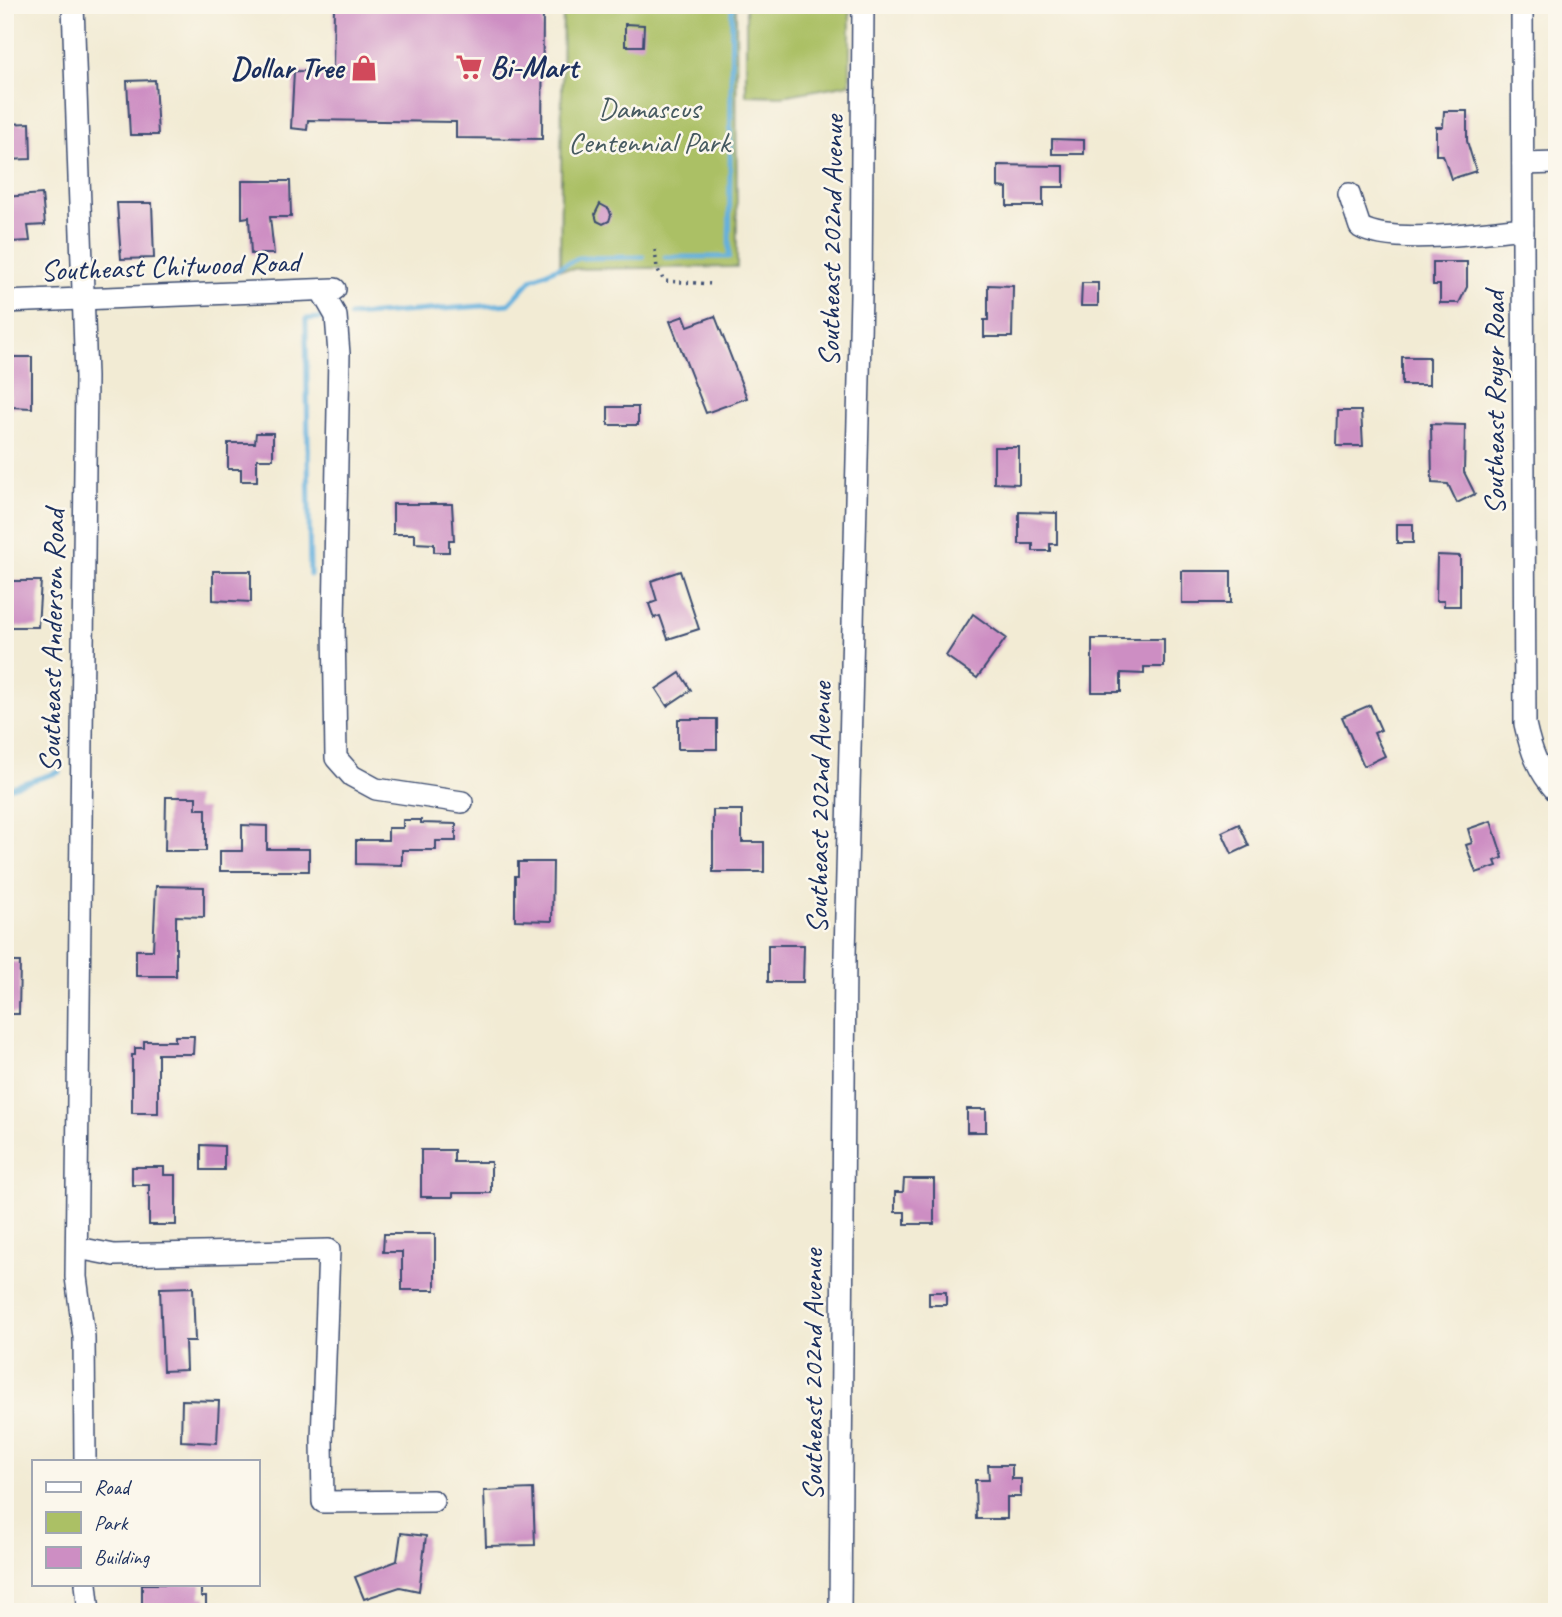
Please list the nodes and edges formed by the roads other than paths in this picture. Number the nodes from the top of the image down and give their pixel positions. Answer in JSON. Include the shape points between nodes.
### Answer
{"nodes":[{"id":1,"x":73,"y":5,"type":"edge"},
{"id":2,"x":863,"y":5,"type":"edge"},
{"id":3,"x":1522,"y":5,"type":"edge"},
{"id":4,"x":1557,"y":163,"type":"edge"},
{"id":5,"x":1522,"y":164,"type":"junction"},
{"id":6,"x":1349,"y":194,"type":"dead end"},
{"id":7,"x":1523,"y":228,"type":"junction"},
{"id":8,"x":85,"y":299,"type":"junction"},
{"id":9,"x":5,"y":302,"type":"edge"},
{"id":10,"x":1557,"y":792,"type":"edge"},
{"id":11,"x":462,"y":802,"type":"dead end"},
{"id":12,"x":78,"y":1248,"type":"junction"},
{"id":13,"x":85,"y":1460,"type":"edge"},
{"id":14,"x":433,"y":1502,"type":"dead end"},
{"id":15,"x":86,"y":1586,"type":"edge"},
{"id":16,"x":89,"y":1612,"type":"edge"},
{"id":17,"x":840,"y":1612,"type":"edge"}],
"edges":[{"from":1,"to":8,"type":"street","name":"Southeast Anderson Road"},
{"from":2,"to":17,"type":"street","name":"Southeast 202nd Avenue","via":[[845,955]]},
{"from":3,"to":5,"type":"street","name":"Southeast Royer Road"},
{"from":4,"to":5,"type":"street"},
{"from":5,"to":7,"type":"street","name":"Southeast Royer Road"},
{"from":6,"to":7,"type":"street","via":[[1360,227],[1372,234],[1442,236]]},
{"from":7,"to":10,"type":"street","name":"Southeast Royer Road","via":[[1525,724],[1535,762]]},
{"from":8,"to":9,"type":"street","name":"Southeast Chitwood Road"},
{"from":8,"to":11,"type":"street","name":"Southeast Chitwood Road","via":[[329,290],[339,354],[336,758],[352,776],[376,789]]},
{"from":8,"to":12,"type":"street","name":"Southeast Anderson Road"},
{"from":12,"to":13,"type":"street","name":"Southeast Anderson Road"},
{"from":12,"to":14,"type":"street","via":[[114,1255],[329,1250],[323,1502]]},
{"from":15,"to":16,"type":"street"}]}
